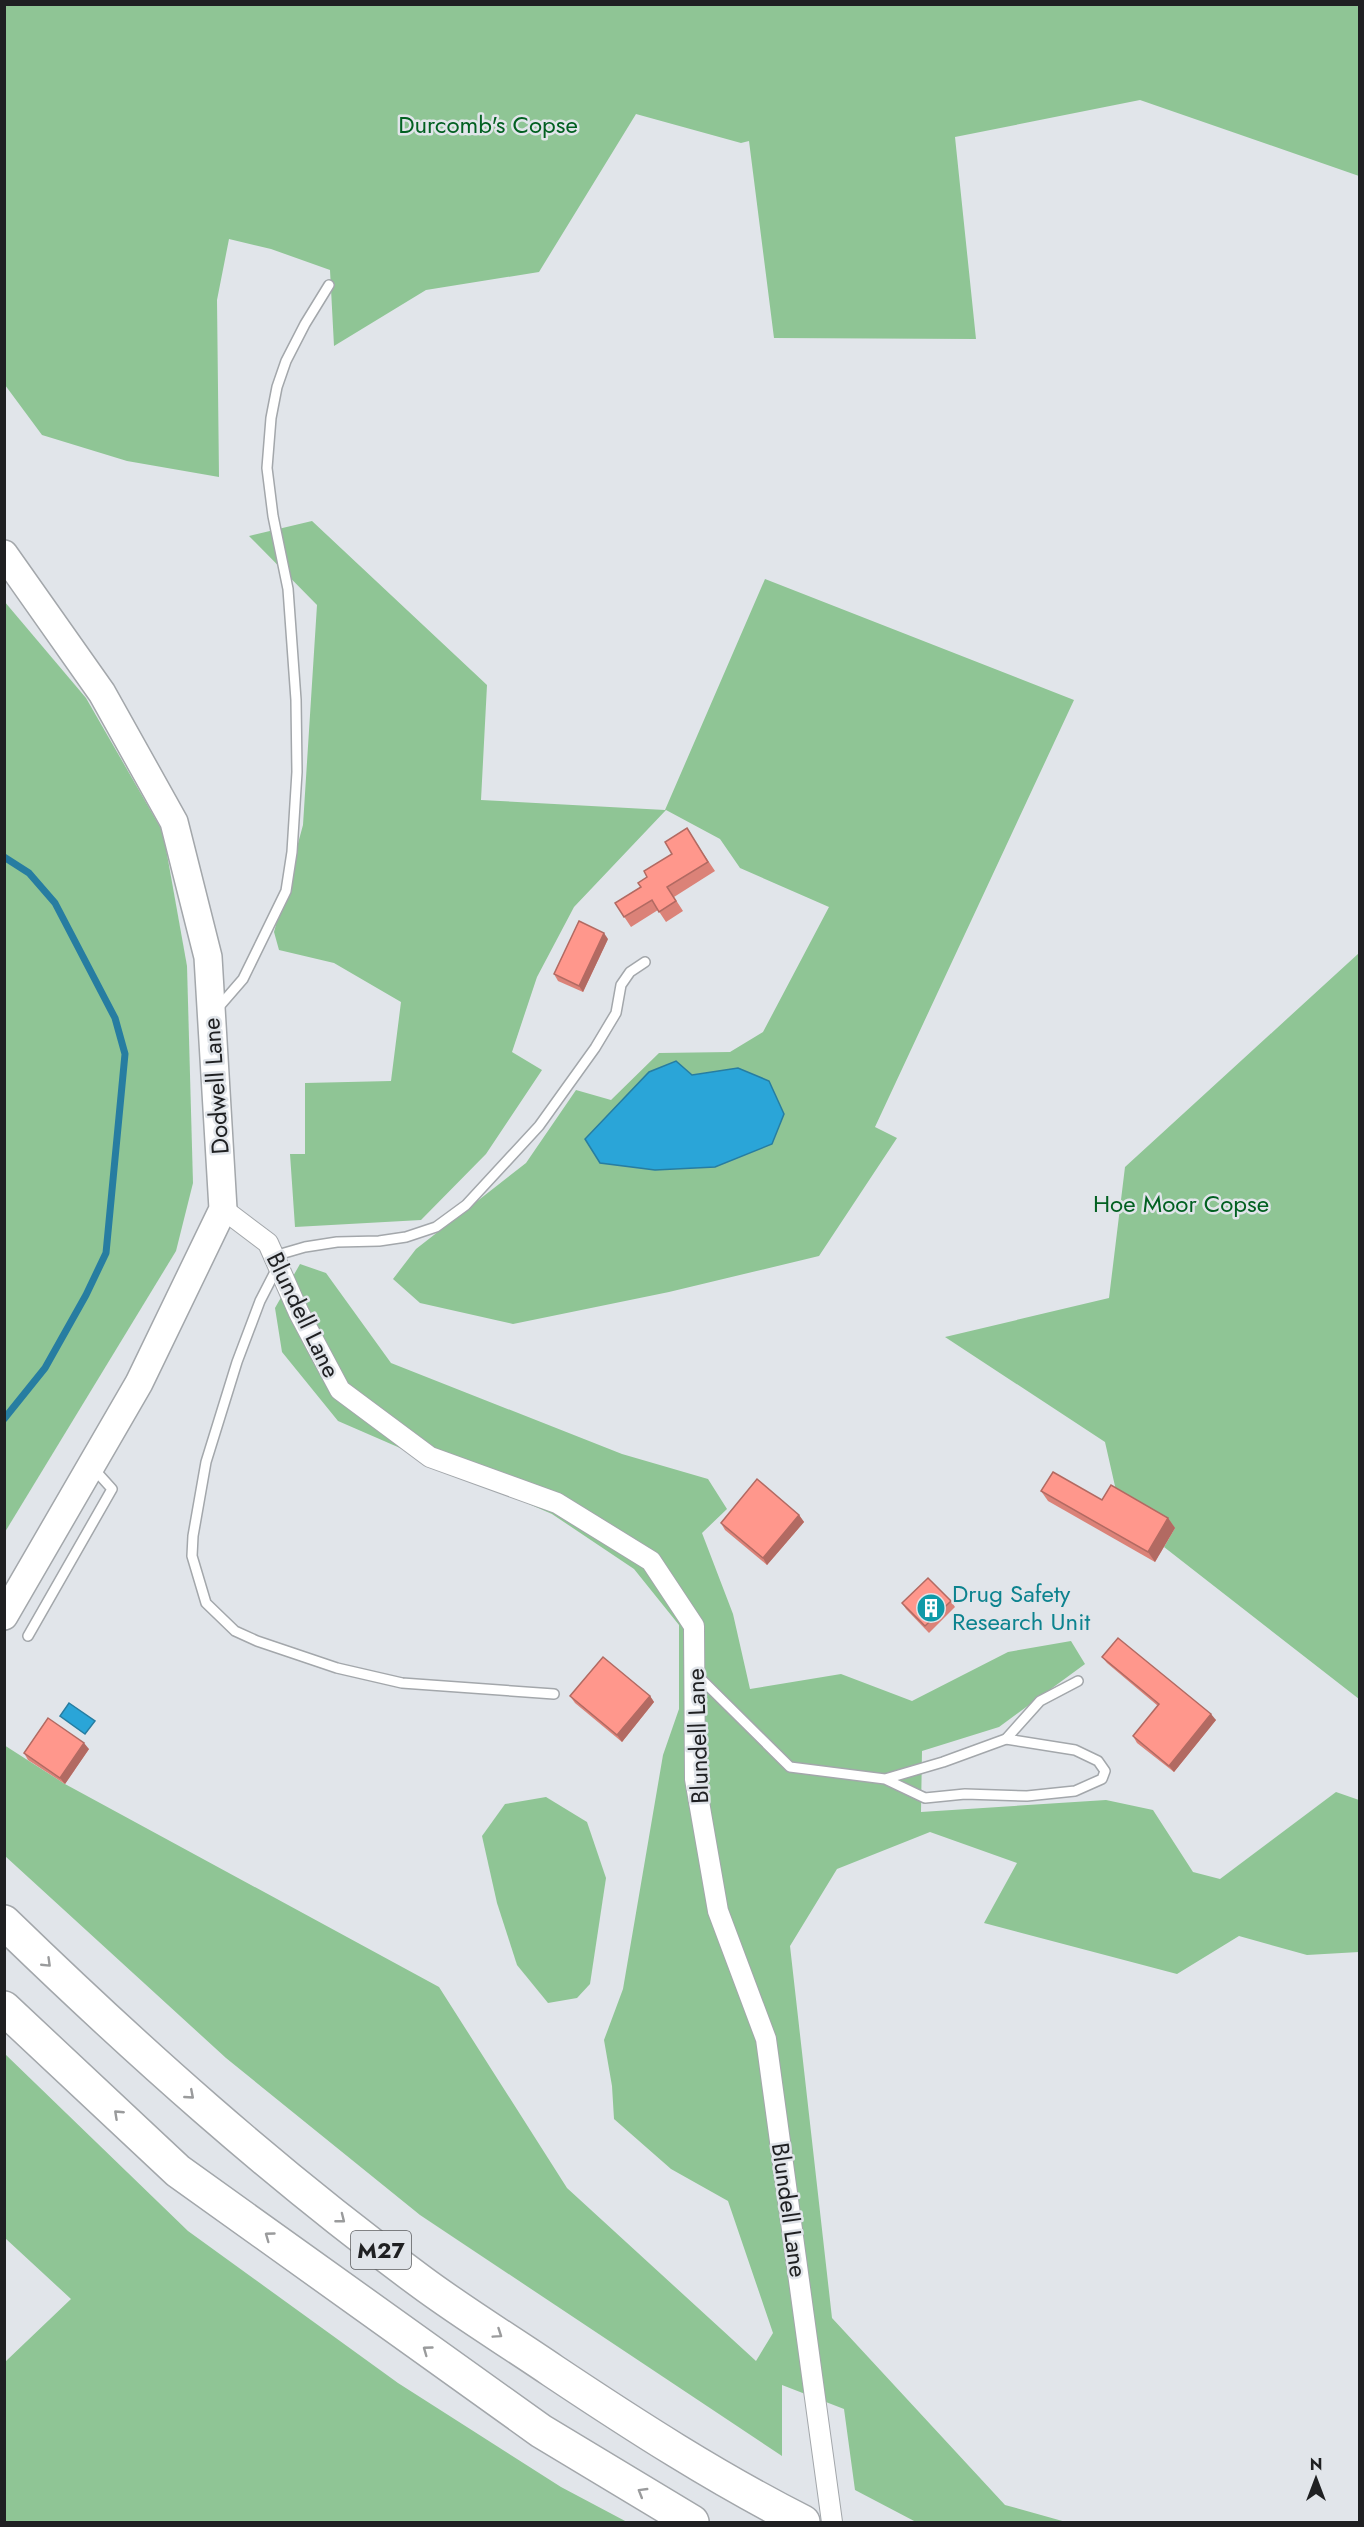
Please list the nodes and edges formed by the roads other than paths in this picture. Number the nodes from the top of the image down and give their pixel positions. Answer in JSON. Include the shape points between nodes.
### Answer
{"nodes":[{"id":1,"x":329,"y":285,"type":"dead end"},
{"id":2,"x":4,"y":554,"type":"edge"},
{"id":3,"x":645,"y":962,"type":"dead end"},
{"id":4,"x":211,"y":1015,"type":"junction"},
{"id":5,"x":224,"y":1209,"type":"junction"},
{"id":6,"x":276,"y":1261,"type":"junction"},
{"id":7,"x":91,"y":1465,"type":"junction"},
{"id":8,"x":4,"y":1616,"type":"edge"},
{"id":9,"x":28,"y":1636,"type":"dead end"},
{"id":10,"x":695,"y":1672,"type":"junction"},
{"id":11,"x":1078,"y":1681,"type":"dead end"},
{"id":12,"x":554,"y":1694,"type":"dead end"},
{"id":13,"x":1006,"y":1739,"type":"junction"},
{"id":14,"x":885,"y":1779,"type":"junction"},
{"id":15,"x":4,"y":1923,"type":"edge"},
{"id":16,"x":4,"y":2008,"type":"edge"},
{"id":17,"x":692,"y":2523,"type":"edge"},
{"id":18,"x":803,"y":2523,"type":"edge"},
{"id":19,"x":832,"y":2523,"type":"edge"}],
"edges":[{"from":1,"to":4,"type":"lane","via":[[304,324],[277,387],[267,468],[288,589],[296,700],[297,772],[286,891],[243,979]]},
{"from":2,"to":4,"type":"street","name":"Dodwell Lane","via":[[102,693],[174,822],[208,957]]},
{"from":3,"to":6,"type":"lane","via":[[630,972],[621,985],[611,1022],[539,1126],[466,1205],[436,1227],[406,1237],[305,1247]]},
{"from":4,"to":5,"type":"street","name":"Dodwell Lane"},
{"from":5,"to":6,"type":"street","name":"Blundell Lane","via":[[268,1243]]},
{"from":5,"to":7,"type":"street","name":"Dodwell Lane","via":[[139,1383]]},
{"from":6,"to":10,"type":"street","name":"Blundell Lane","via":[[340,1390],[430,1457],[557,1503],[651,1561],[694,1626]]},
{"from":6,"to":12,"type":"lane","via":[[237,1362],[206,1462],[192,1556],[206,1603],[235,1631],[337,1668],[402,1683]]},
{"from":7,"to":8,"type":"street","name":"Dodwell Lane"},
{"from":7,"to":9,"type":"lane","via":[[112,1489]]},
{"from":10,"to":14,"type":"lane","via":[[790,1767]]},
{"from":10,"to":19,"type":"street","name":"Blundell Lane","via":[[695,1779],[718,1911],[766,2039]]},
{"from":11,"to":13,"type":"lane","via":[[1040,1701]]},
{"from":13,"to":14,"type":"lane"},
{"from":13,"to":14,"type":"lane","via":[[1075,1750],[1098,1761],[1106,1771],[1102,1779],[1075,1791],[1027,1796],[965,1794],[925,1798]]},
{"from":15,"to":18,"type":"highway","number":"M27","one_way":true,"via":[[113,2028],[254,2150],[420,2281],[647,2434]]},
{"from":17,"to":16,"type":"highway","number":"M27","one_way":true,"via":[[541,2432],[178,2171]]}]}
